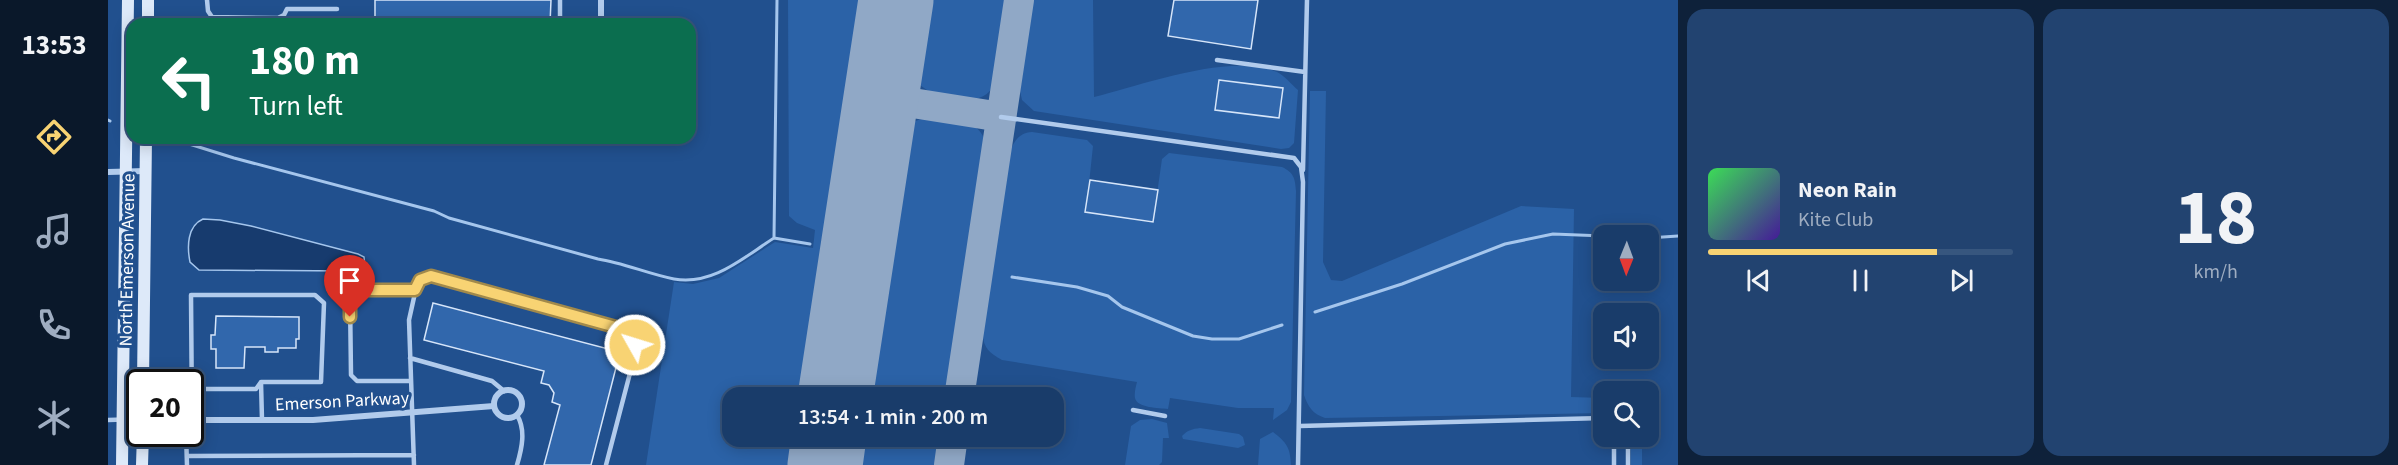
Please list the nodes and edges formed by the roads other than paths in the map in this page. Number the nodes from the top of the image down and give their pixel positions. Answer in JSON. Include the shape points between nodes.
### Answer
{"nodes":[{"id":1,"x":128,"y":0,"type":"edge"},
{"id":2,"x":148,"y":0,"type":"edge"},
{"id":3,"x":207,"y":0,"type":"edge"},
{"id":4,"x":560,"y":0,"type":"edge"},
{"id":5,"x":601,"y":0,"type":"edge"},
{"id":6,"x":1307,"y":0,"type":"edge"},
{"id":7,"x":337,"y":9,"type":"dead end"},
{"id":8,"x":128,"y":18,"type":"edge"},
{"id":9,"x":148,"y":18,"type":"edge"},
{"id":10,"x":560,"y":18,"type":"edge"},
{"id":11,"x":601,"y":18,"type":"edge"},
{"id":12,"x":1216,"y":60,"type":"dead end"},
{"id":13,"x":1305,"y":72,"type":"junction"},
{"id":14,"x":126,"y":114,"type":"edge"},
{"id":15,"x":1001,"y":117,"type":"dead end"},
{"id":16,"x":146,"y":144,"type":"edge"},
{"id":17,"x":125,"y":171,"type":"junction"},
{"id":18,"x":146,"y":171,"type":"junction"},
{"id":19,"x":108,"y":172,"type":"edge"},
{"id":20,"x":1303,"y":182,"type":"junction"},
{"id":21,"x":415,"y":290,"type":"junction"},
{"id":22,"x":410,"y":358,"type":"junction"},
{"id":23,"x":144,"y":369,"type":"edge"},
{"id":24,"x":191,"y":369,"type":"edge"},
{"id":25,"x":411,"y":381,"type":"junction"},
{"id":26,"x":261,"y":382,"type":"junction"},
{"id":27,"x":204,"y":389,"type":"edge"},
{"id":28,"x":504,"y":391,"type":"junction"},
{"id":29,"x":494,"y":406,"type":"junction"},
{"id":30,"x":1133,"y":410,"type":"dead end"},
{"id":31,"x":412,"y":412,"type":"junction"},
{"id":32,"x":517,"y":415,"type":"junction"},
{"id":33,"x":1165,"y":416,"type":"dead end"},
{"id":34,"x":1593,"y":418,"type":"edge"},
{"id":35,"x":108,"y":420,"type":"edge"},
{"id":36,"x":123,"y":420,"type":"junction"},
{"id":37,"x":126,"y":420,"type":"edge"},
{"id":38,"x":204,"y":420,"type":"edge"},
{"id":39,"x":262,"y":420,"type":"junction"},
{"id":40,"x":1300,"y":426,"type":"junction"},
{"id":41,"x":143,"y":447,"type":"edge"},
{"id":42,"x":187,"y":447,"type":"edge"},
{"id":43,"x":1614,"y":447,"type":"edge"},
{"id":44,"x":1628,"y":447,"type":"edge"},
{"id":45,"x":414,"y":455,"type":"junction"},
{"id":46,"x":187,"y":456,"type":"junction"},
{"id":47,"x":122,"y":465,"type":"edge"},
{"id":48,"x":142,"y":465,"type":"edge"},
{"id":49,"x":187,"y":465,"type":"edge"},
{"id":50,"x":414,"y":465,"type":"edge"},
{"id":51,"x":518,"y":465,"type":"edge"},
{"id":52,"x":606,"y":465,"type":"edge"},
{"id":53,"x":1299,"y":465,"type":"edge"},
{"id":54,"x":1614,"y":465,"type":"edge"},
{"id":55,"x":1628,"y":465,"type":"edge"}],
"edges":[{"from":1,"to":8,"type":"main road","name":"North Emerson Avenue"},
{"from":2,"to":9,"type":"main road"},
{"from":3,"to":7,"type":"lane","via":[[212,17],[278,18],[287,9]]},
{"from":4,"to":10,"type":"lane"},
{"from":5,"to":11,"type":"street"},
{"from":6,"to":13,"type":"lane"},
{"from":12,"to":13,"type":"lane"},
{"from":13,"to":20,"type":"lane"},
{"from":14,"to":17,"type":"main road","name":"North Emerson Avenue"},
{"from":15,"to":20,"type":"lane","via":[[1294,158],[1301,167]]},
{"from":16,"to":18,"type":"main road","name":"North Emerson Avenue"},
{"from":17,"to":18,"type":"street"},
{"from":17,"to":19,"type":"street"},
{"from":17,"to":36,"type":"main road","name":"North Emerson Avenue"},
{"from":18,"to":23,"type":"main road","name":"North Emerson Avenue"},
{"from":20,"to":40,"type":"lane"},
{"from":21,"to":22,"type":"lane","via":[[409,320]]},
{"from":21,"to":25,"type":"lane","via":[[357,290],[350,298],[353,379]]},
{"from":21,"to":52,"type":"lane","via":[[420,280],[431,276],[629,333],[635,354]]},
{"from":22,"to":25,"type":"lane"},
{"from":22,"to":28,"type":"lane","via":[[492,381]]},
{"from":24,"to":26,"type":"lane","via":[[191,295],[315,295],[324,303],[321,382]]},
{"from":25,"to":31,"type":"lane"},
{"from":26,"to":27,"type":"lane","via":[[256,389]]},
{"from":26,"to":39,"type":"lane"},
{"from":28,"to":29,"type":"street","via":[[496,396]]},
{"from":28,"to":32,"type":"street","via":[[513,391],[520,398]]},
{"from":29,"to":31,"type":"street","name":"Emerson Parkway"},
{"from":29,"to":32,"type":"street","name":"Emerson Parkway","via":[[502,417]]},
{"from":30,"to":33,"type":"lane"},
{"from":31,"to":39,"type":"street","name":"Emerson Parkway"},
{"from":31,"to":45,"type":"lane"},
{"from":32,"to":51,"type":"lane","via":[[523,429]]},
{"from":34,"to":40,"type":"lane"},
{"from":35,"to":36,"type":"lane"},
{"from":36,"to":37,"type":"lane"},
{"from":36,"to":47,"type":"main road","name":"North Emerson Avenue"},
{"from":38,"to":39,"type":"street","name":"Emerson Parkway"},
{"from":40,"to":53,"type":"lane"},
{"from":41,"to":48,"type":"main road"},
{"from":42,"to":46,"type":"lane"},
{"from":43,"to":54,"type":"lane"},
{"from":44,"to":55,"type":"lane"},
{"from":45,"to":46,"type":"lane"},
{"from":45,"to":50,"type":"lane"},
{"from":46,"to":49,"type":"lane"}]}
